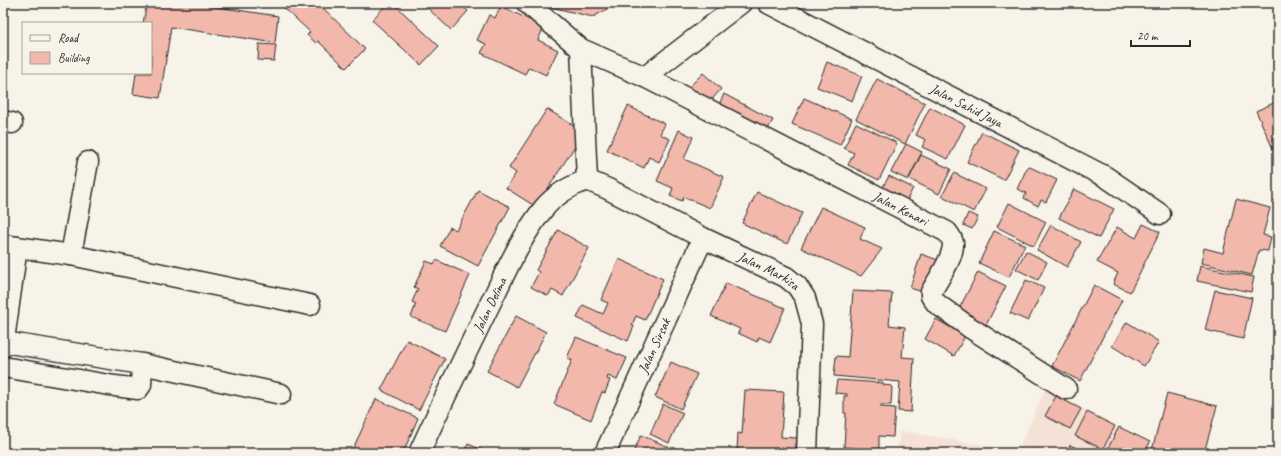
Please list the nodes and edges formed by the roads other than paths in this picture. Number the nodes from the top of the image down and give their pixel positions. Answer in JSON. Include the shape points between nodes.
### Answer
{"nodes":[{"id":1,"x":527,"y":3,"type":"edge"},
{"id":2,"x":742,"y":3,"type":"edge"},
{"id":3,"x":768,"y":3,"type":"edge"},
{"id":4,"x":581,"y":49,"type":"junction"},
{"id":5,"x":645,"y":77,"type":"junction"},
{"id":6,"x":88,"y":162,"type":"dead end"},
{"id":7,"x":587,"y":180,"type":"junction"},
{"id":8,"x":1160,"y":214,"type":"dead end"},
{"id":9,"x":703,"y":238,"type":"junction"},
{"id":10,"x":10,"y":246,"type":"edge"},
{"id":11,"x":71,"y":255,"type":"junction"},
{"id":12,"x":310,"y":305,"type":"dead end"},
{"id":13,"x":3,"y":344,"type":"edge"},
{"id":14,"x":142,"y":364,"type":"junction"},
{"id":15,"x":3,"y":367,"type":"edge"},
{"id":16,"x":1066,"y":389,"type":"dead end"},
{"id":17,"x":281,"y":394,"type":"dead end"},
{"id":18,"x":419,"y":453,"type":"edge"},
{"id":19,"x":604,"y":453,"type":"edge"},
{"id":20,"x":807,"y":453,"type":"edge"}],
"edges":[{"from":1,"to":4,"type":"street"},
{"from":2,"to":5,"type":"street"},
{"from":3,"to":8,"type":"street","name":"Jalan Sahid Jaya","via":[[1106,177]]},
{"from":4,"to":5,"type":"street"},
{"from":4,"to":7,"type":"street"},
{"from":5,"to":16,"type":"street","name":"Jalan Kenari","via":[[947,232],[953,244],[952,250],[931,292],[937,304]]},
{"from":6,"to":11,"type":"street"},
{"from":7,"to":9,"type":"street","name":"Jalan Markisa","via":[[608,188]]},
{"from":7,"to":18,"type":"street","name":"Jalan Delima","via":[[559,194],[544,208],[518,246]]},
{"from":9,"to":19,"type":"street","name":"Jalan Sirsak"},
{"from":9,"to":20,"type":"street","name":"Jalan Markisa","via":[[786,277],[797,286],[805,298],[812,324]]},
{"from":10,"to":11,"type":"street"},
{"from":10,"to":13,"type":"street"},
{"from":11,"to":12,"type":"street"},
{"from":13,"to":14,"type":"street"},
{"from":14,"to":15,"type":"street","via":[[141,385],[138,389]]},
{"from":14,"to":17,"type":"street"}]}
